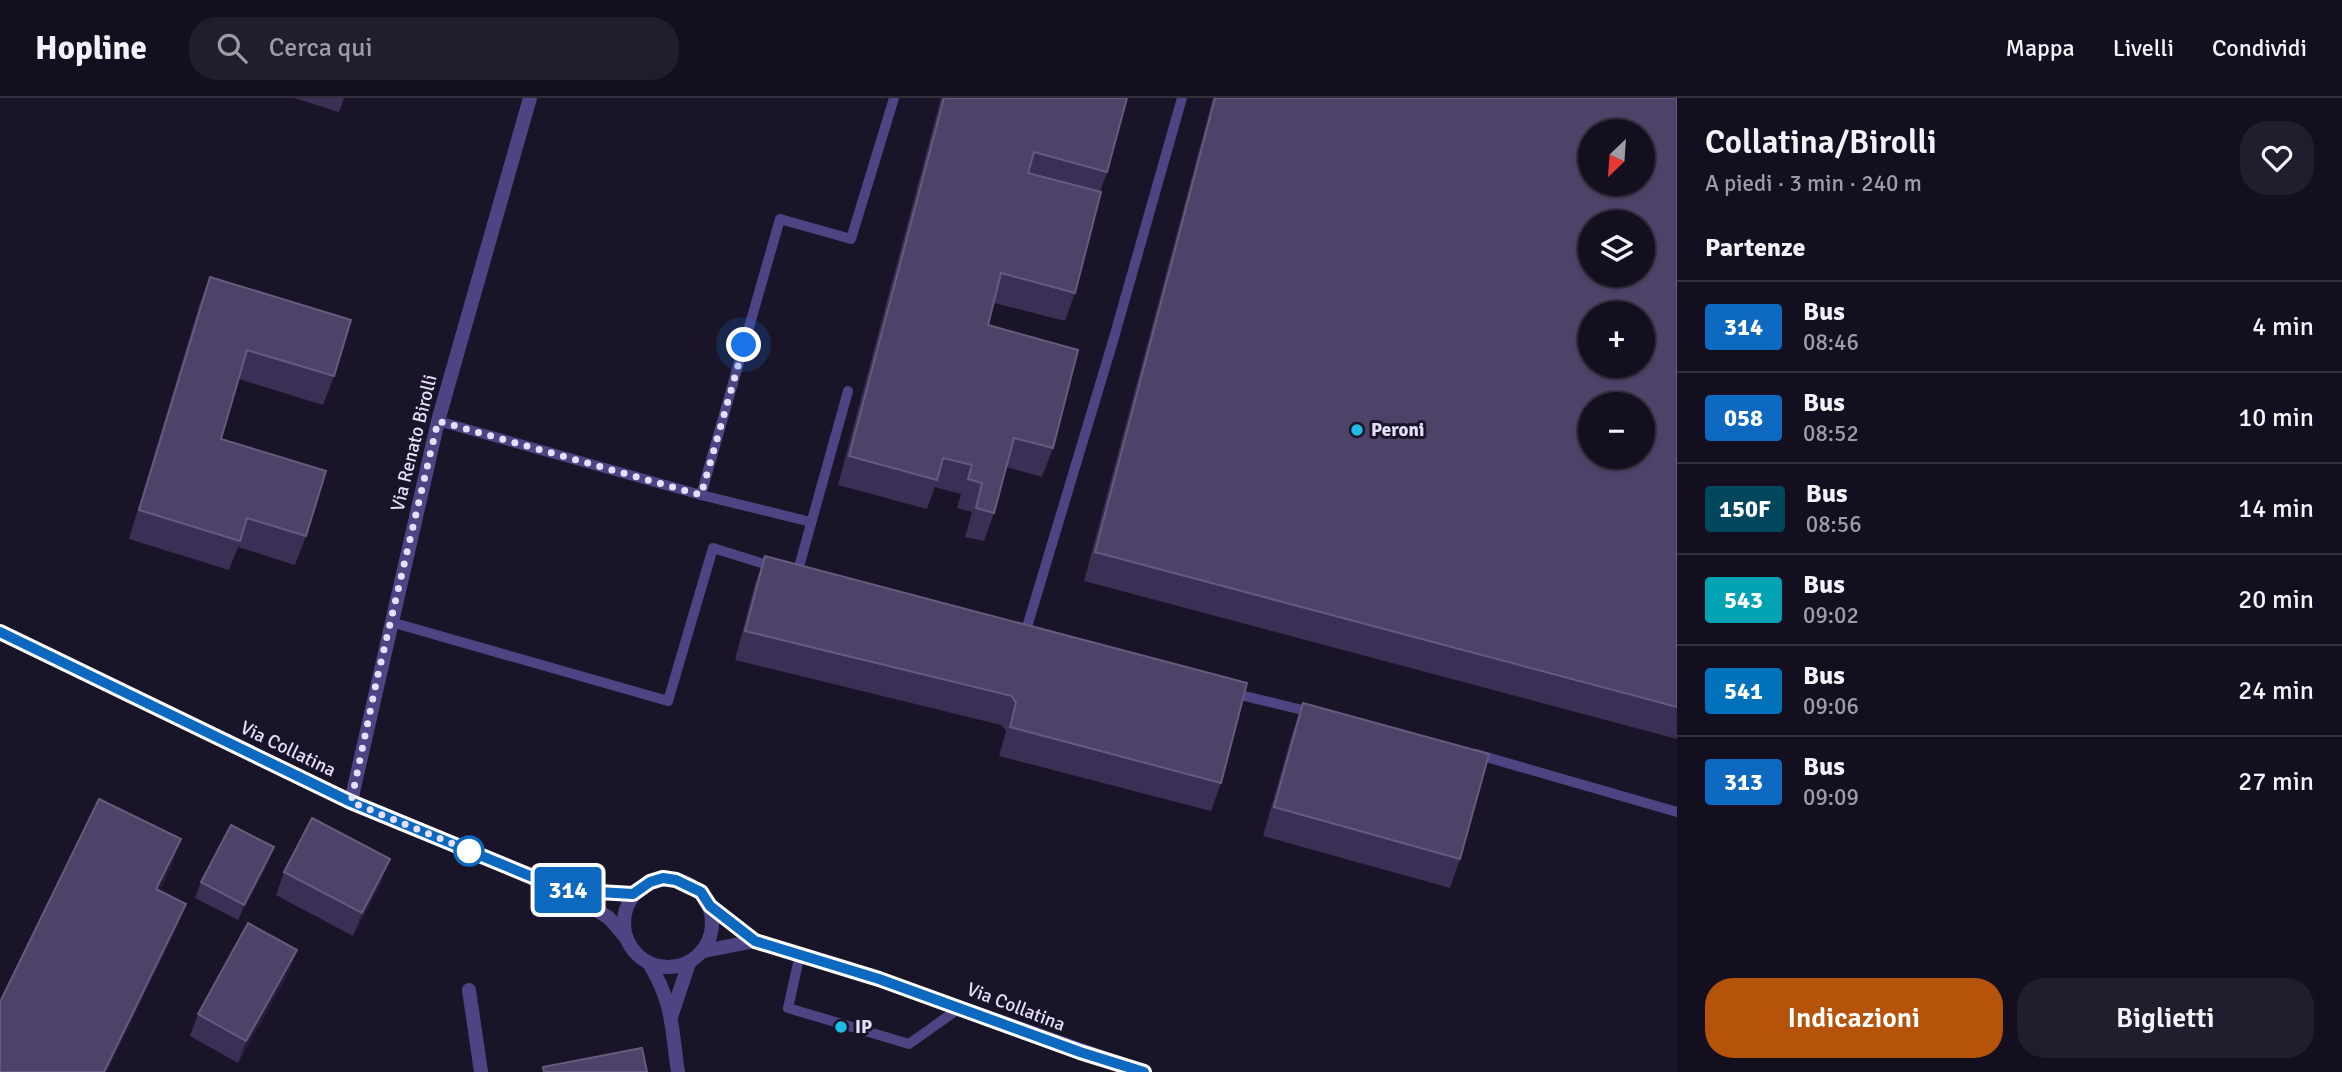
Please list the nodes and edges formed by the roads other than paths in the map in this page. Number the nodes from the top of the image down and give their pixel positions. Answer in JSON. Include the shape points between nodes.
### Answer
{"nodes":[{"id":1,"x":530,"y":98,"type":"edge"},
{"id":2,"x":894,"y":98,"type":"edge"},
{"id":3,"x":1182,"y":98,"type":"edge"},
{"id":4,"x":848,"y":391,"type":"dead end"},
{"id":5,"x":438,"y":421,"type":"junction"},
{"id":6,"x":701,"y":495,"type":"junction"},
{"id":7,"x":811,"y":522,"type":"junction"},
{"id":8,"x":797,"y":574,"type":"junction"},
{"id":9,"x":809,"y":578,"type":"edge"},
{"id":10,"x":391,"y":622,"type":"junction"},
{"id":11,"x":0,"y":632,"type":"edge"},
{"id":12,"x":1010,"y":636,"type":"edge"},
{"id":13,"x":1023,"y":639,"type":"junction"},
{"id":14,"x":1035,"y":643,"type":"edge"},
{"id":15,"x":1218,"y":689,"type":"edge"},
{"id":16,"x":1324,"y":716,"type":"edge"},
{"id":17,"x":1469,"y":752,"type":"edge"},
{"id":18,"x":351,"y":802,"type":"junction"},
{"id":19,"x":1677,"y":812,"type":"edge"},
{"id":20,"x":564,"y":890,"type":"junction"},
{"id":21,"x":633,"y":894,"type":"junction"},
{"id":22,"x":710,"y":906,"type":"junction"},
{"id":23,"x":627,"y":939,"type":"junction"},
{"id":24,"x":755,"y":941,"type":"junction"},
{"id":25,"x":704,"y":951,"type":"junction"},
{"id":26,"x":800,"y":954,"type":"junction"},
{"id":27,"x":649,"y":963,"type":"junction"},
{"id":28,"x":689,"y":963,"type":"junction"},
{"id":29,"x":469,"y":990,"type":"dead end"},
{"id":30,"x":961,"y":1006,"type":"junction"},
{"id":31,"x":672,"y":1014,"type":"junction"},
{"id":32,"x":481,"y":1072,"type":"edge"},
{"id":33,"x":678,"y":1072,"type":"edge"},
{"id":34,"x":1144,"y":1072,"type":"edge"}],
"edges":[{"from":1,"to":5,"type":"street","name":"Via Renato Birolli"},
{"from":2,"to":6,"type":"lane","via":[[851,239],[780,219]]},
{"from":3,"to":13,"type":"lane"},
{"from":4,"to":7,"type":"lane"},
{"from":5,"to":6,"type":"lane"},
{"from":5,"to":10,"type":"street","name":"Via Renato Birolli"},
{"from":6,"to":7,"type":"lane"},
{"from":7,"to":8,"type":"lane"},
{"from":8,"to":9,"type":"lane"},
{"from":8,"to":10,"type":"lane","via":[[713,548],[667,701]]},
{"from":10,"to":18,"type":"street","name":"Via Renato Birolli"},
{"from":11,"to":18,"type":"street","name":"Via Collatina"},
{"from":12,"to":13,"type":"lane"},
{"from":13,"to":14,"type":"lane"},
{"from":15,"to":16,"type":"lane"},
{"from":17,"to":19,"type":"lane"},
{"from":18,"to":20,"type":"street","name":"Via Collatina"},
{"from":20,"to":21,"type":"street","name":"Via Collatina"},
{"from":20,"to":23,"type":"street","name":"Via Collatina","via":[[609,918]]},
{"from":21,"to":22,"type":"street","via":[[663,878],[701,892]]},
{"from":21,"to":23,"type":"street","via":[[625,907]]},
{"from":22,"to":24,"type":"street","name":"Via Collatina"},
{"from":22,"to":25,"type":"street","via":[[711,932]]},
{"from":23,"to":27,"type":"street","via":[[635,953]]},
{"from":24,"to":25,"type":"street","name":"Via Collatina"},
{"from":24,"to":26,"type":"street","name":"Via Collatina"},
{"from":25,"to":28,"type":"street"},
{"from":26,"to":30,"type":"street","name":"Via Collatina"},
{"from":26,"to":30,"type":"lane","via":[[788,1008],[909,1044]]},
{"from":27,"to":28,"type":"street","via":[[669,967]]},
{"from":27,"to":31,"type":"street"},
{"from":28,"to":31,"type":"street"},
{"from":29,"to":32,"type":"street"},
{"from":30,"to":34,"type":"street","name":"Via Collatina"},
{"from":31,"to":33,"type":"street"}]}
